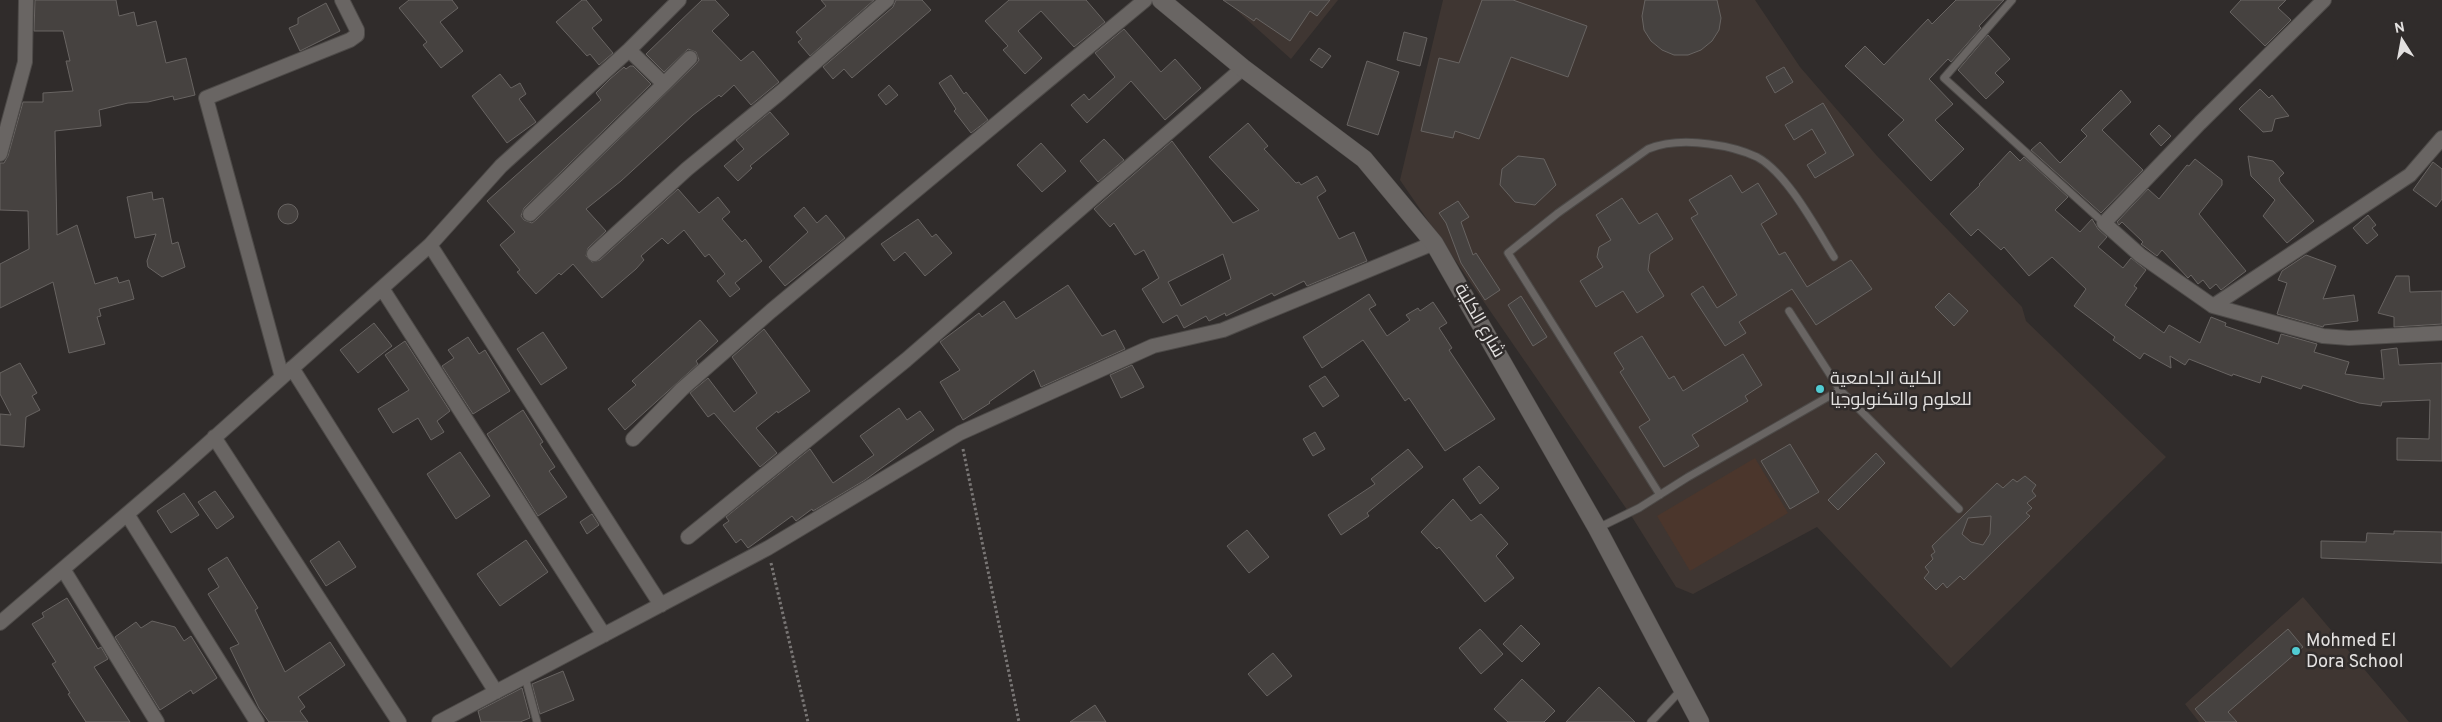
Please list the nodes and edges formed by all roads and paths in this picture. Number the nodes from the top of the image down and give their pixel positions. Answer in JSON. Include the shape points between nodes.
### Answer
{"nodes":[{"id":1,"x":26,"y":0,"type":"edge"},
{"id":2,"x":342,"y":0,"type":"edge"},
{"id":3,"x":679,"y":0,"type":"edge"},
{"id":4,"x":887,"y":0,"type":"edge"},
{"id":5,"x":1145,"y":0,"type":"edge"},
{"id":6,"x":1161,"y":0,"type":"edge"},
{"id":7,"x":2012,"y":0,"type":"edge"},
{"id":8,"x":2324,"y":0,"type":"edge"},
{"id":9,"x":629,"y":50,"type":"junction"},
{"id":10,"x":690,"y":58,"type":"dead end"},
{"id":11,"x":1243,"y":68,"type":"junction"},
{"id":12,"x":664,"y":84,"type":"junction"},
{"id":13,"x":2442,"y":138,"type":"edge"},
{"id":14,"x":0,"y":154,"type":"edge"},
{"id":15,"x":530,"y":214,"type":"dead end"},
{"id":16,"x":2104,"y":223,"type":"junction"},
{"id":17,"x":1434,"y":242,"type":"junction"},
{"id":18,"x":430,"y":245,"type":"junction"},
{"id":19,"x":594,"y":254,"type":"dead end"},
{"id":20,"x":1834,"y":256,"type":"dead end"},
{"id":21,"x":380,"y":290,"type":"junction"},
{"id":22,"x":2213,"y":306,"type":"junction"},
{"id":23,"x":1789,"y":311,"type":"dead end"},
{"id":24,"x":2442,"y":333,"type":"edge"},
{"id":25,"x":287,"y":372,"type":"junction"},
{"id":26,"x":1840,"y":390,"type":"junction"},
{"id":27,"x":960,"y":433,"type":"junction"},
{"id":28,"x":214,"y":437,"type":"junction"},
{"id":29,"x":633,"y":439,"type":"dead end"},
{"id":30,"x":1660,"y":495,"type":"junction"},
{"id":31,"x":1958,"y":509,"type":"dead end"},
{"id":32,"x":127,"y":514,"type":"junction"},
{"id":33,"x":1598,"y":528,"type":"junction"},
{"id":34,"x":688,"y":537,"type":"dead end"},
{"id":35,"x":768,"y":548,"type":"junction"},
{"id":36,"x":63,"y":569,"type":"junction"},
{"id":37,"x":661,"y":605,"type":"junction"},
{"id":38,"x":0,"y":623,"type":"edge"},
{"id":39,"x":604,"y":635,"type":"junction"},
{"id":40,"x":525,"y":677,"type":"junction"},
{"id":41,"x":1682,"y":688,"type":"junction"},
{"id":42,"x":496,"y":692,"type":"junction"},
{"id":43,"x":157,"y":722,"type":"edge"},
{"id":44,"x":257,"y":722,"type":"edge"},
{"id":45,"x":399,"y":722,"type":"edge"},
{"id":46,"x":440,"y":722,"type":"edge"},
{"id":47,"x":536,"y":722,"type":"edge"},
{"id":48,"x":808,"y":722,"type":"edge"},
{"id":49,"x":1019,"y":722,"type":"edge"},
{"id":50,"x":1651,"y":722,"type":"edge"},
{"id":51,"x":1700,"y":722,"type":"edge"}],
"edges":[{"from":1,"to":14,"type":"street","via":[[25,62]]},
{"from":2,"to":25,"type":"street","via":[[358,30],[357,35],[206,98]]},
{"from":3,"to":9,"type":"street"},
{"from":4,"to":19,"type":"street","via":[[687,169]]},
{"from":5,"to":29,"type":"street","via":[[771,311],[682,389]]},
{"from":6,"to":11,"type":"street","name":"شارع الكلية"},
{"from":7,"to":16,"type":"lane","via":[[1944,78]]},
{"from":8,"to":16,"type":"street"},
{"from":9,"to":12,"type":"street"},
{"from":9,"to":18,"type":"street","via":[[502,166]]},
{"from":10,"to":12,"type":"street"},
{"from":11,"to":17,"type":"street","name":"شارع الكلية","via":[[1364,159]]},
{"from":11,"to":34,"type":"street","via":[[906,360]]},
{"from":12,"to":15,"type":"street"},
{"from":13,"to":22,"type":"street","via":[[2410,175]]},
{"from":16,"to":22,"type":"street","via":[[2140,255]]},
{"from":17,"to":27,"type":"street","via":[[1223,330],[1153,346]]},
{"from":17,"to":33,"type":"street","name":"شارع الكلية"},
{"from":18,"to":21,"type":"street"},
{"from":18,"to":37,"type":"street"},
{"from":20,"to":30,"type":"lane","via":[[1782,179],[1758,158],[1728,146],[1691,141],[1663,143],[1648,149],[1558,212],[1508,253]]},
{"from":21,"to":25,"type":"street"},
{"from":21,"to":39,"type":"street","via":[[385,293]]},
{"from":22,"to":24,"type":"street","via":[[2323,336],[2349,338]]},
{"from":23,"to":26,"type":"lane"},
{"from":25,"to":28,"type":"street"},
{"from":25,"to":42,"type":"street"},
{"from":26,"to":30,"type":"lane"},
{"from":26,"to":31,"type":"lane"},
{"from":27,"to":35,"type":"street"},
{"from":27,"to":49,"type":"path"},
{"from":28,"to":32,"type":"street"},
{"from":28,"to":45,"type":"street"},
{"from":30,"to":33,"type":"lane"},
{"from":32,"to":36,"type":"street"},
{"from":32,"to":44,"type":"street"},
{"from":33,"to":41,"type":"street","name":"شارع الكلية"},
{"from":35,"to":37,"type":"street"},
{"from":35,"to":48,"type":"path"},
{"from":36,"to":38,"type":"street"},
{"from":36,"to":43,"type":"street"},
{"from":37,"to":39,"type":"street"},
{"from":39,"to":40,"type":"street"},
{"from":40,"to":42,"type":"street"},
{"from":40,"to":47,"type":"lane"},
{"from":41,"to":50,"type":"lane"},
{"from":41,"to":51,"type":"street","name":"شارع الكلية"},
{"from":42,"to":46,"type":"street"}]}
